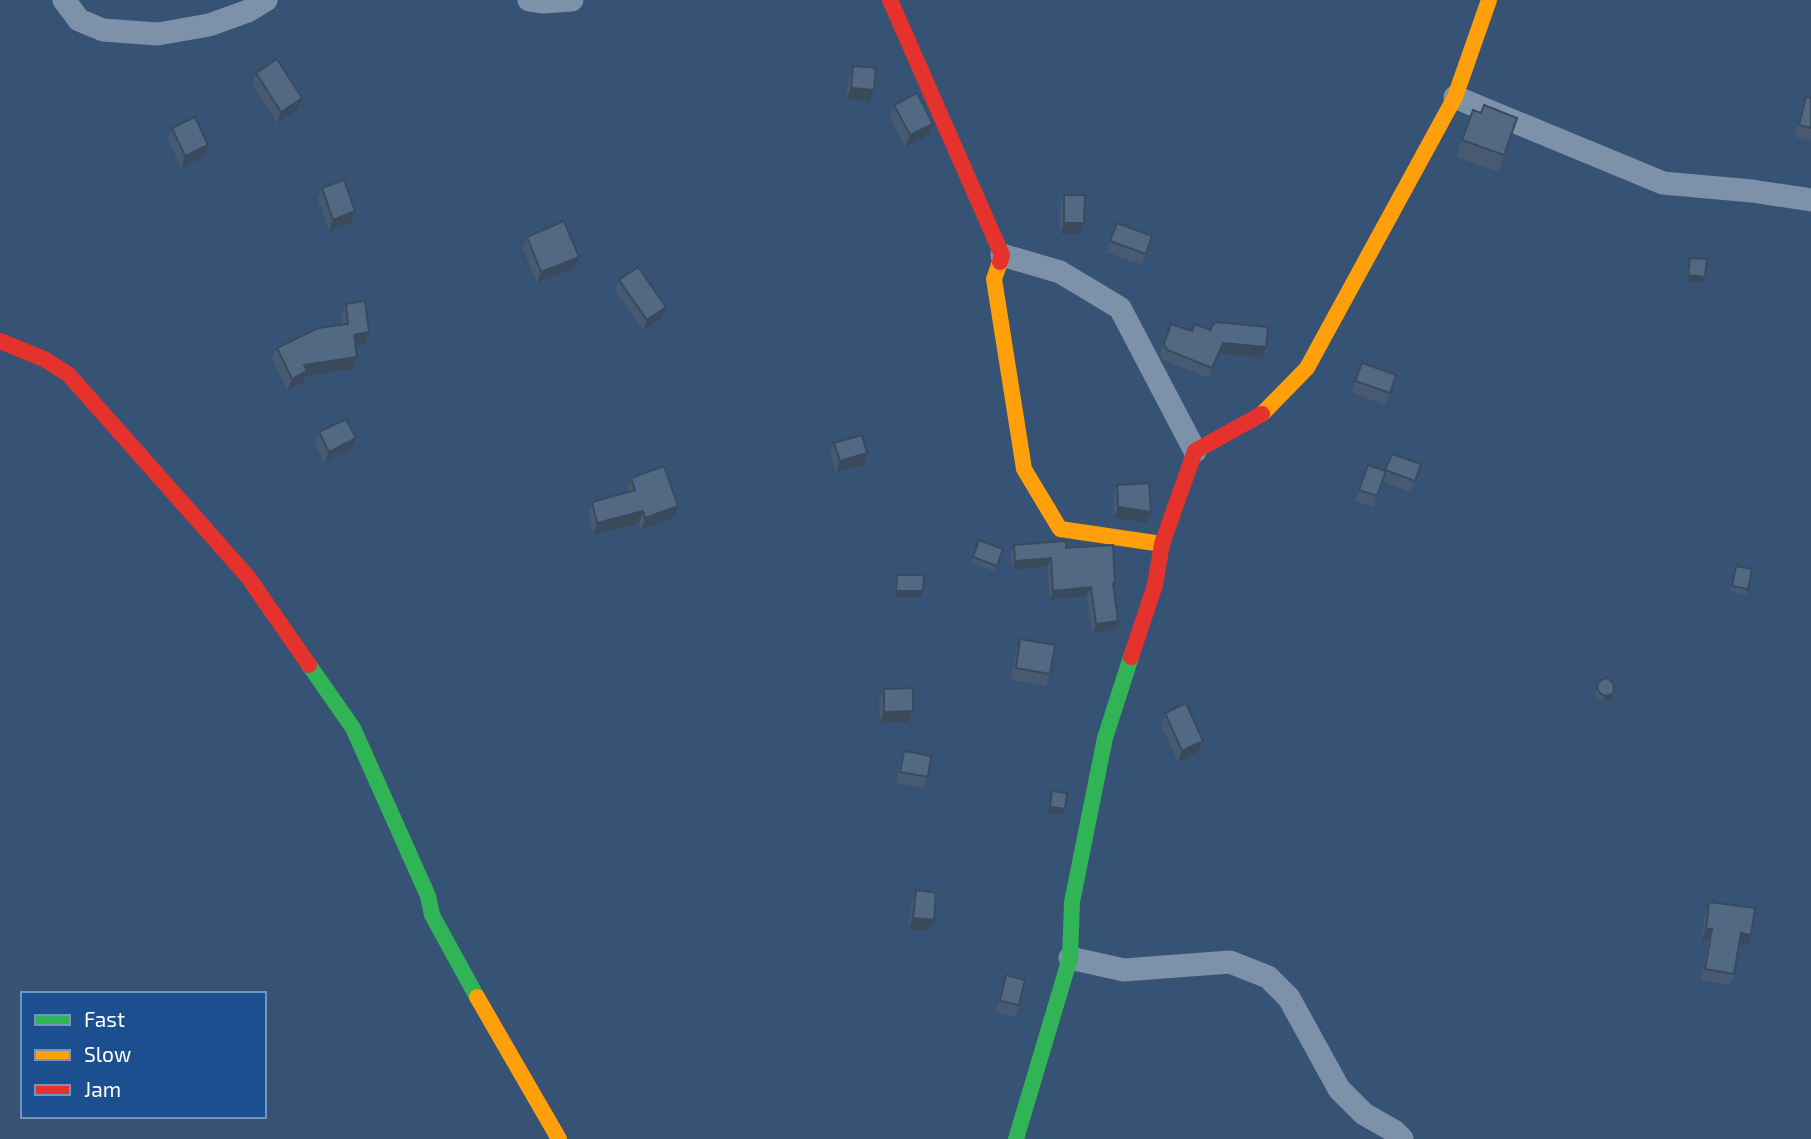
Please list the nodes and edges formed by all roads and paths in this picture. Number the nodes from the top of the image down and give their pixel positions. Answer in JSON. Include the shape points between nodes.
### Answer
{"nodes":[{"id":1,"x":64,"y":0,"type":"edge"},
{"id":2,"x":266,"y":0,"type":"edge"},
{"id":3,"x":529,"y":0,"type":"edge"},
{"id":4,"x":572,"y":0,"type":"edge"},
{"id":5,"x":890,"y":0,"type":"edge"},
{"id":6,"x":1489,"y":0,"type":"edge"},
{"id":7,"x":1455,"y":97,"type":"junction"},
{"id":8,"x":1811,"y":200,"type":"edge"},
{"id":9,"x":1002,"y":255,"type":"junction"},
{"id":10,"x":0,"y":341,"type":"edge"},
{"id":11,"x":1195,"y":451,"type":"junction"},
{"id":12,"x":1162,"y":544,"type":"junction"},
{"id":13,"x":1070,"y":958,"type":"junction"},
{"id":14,"x":559,"y":1139,"type":"edge"},
{"id":15,"x":1016,"y":1139,"type":"edge"},
{"id":16,"x":1402,"y":1139,"type":"edge"}],
"edges":[{"from":1,"to":2,"type":"street","via":[[79,20],[103,30],[158,34],[209,25]]},
{"from":3,"to":4,"type":"street"},
{"from":5,"to":9,"type":"street"},
{"from":6,"to":7,"type":"street"},
{"from":7,"to":8,"type":"street","via":[[1663,183]]},
{"from":7,"to":11,"type":"street","via":[[1307,368],[1260,416]]},
{"from":9,"to":11,"type":"street","via":[[1060,272],[1120,308]]},
{"from":9,"to":12,"type":"street","via":[[995,279],[1024,469],[1060,528]]},
{"from":10,"to":14,"type":"street","via":[[68,374],[248,577],[353,728],[443,937]]},
{"from":11,"to":12,"type":"street"},
{"from":12,"to":13,"type":"street","via":[[1155,585],[1105,738],[1072,902]]},
{"from":13,"to":15,"type":"street"},
{"from":13,"to":16,"type":"street","via":[[1124,970],[1230,962],[1268,977],[1289,998],[1339,1088],[1364,1114]]}]}
